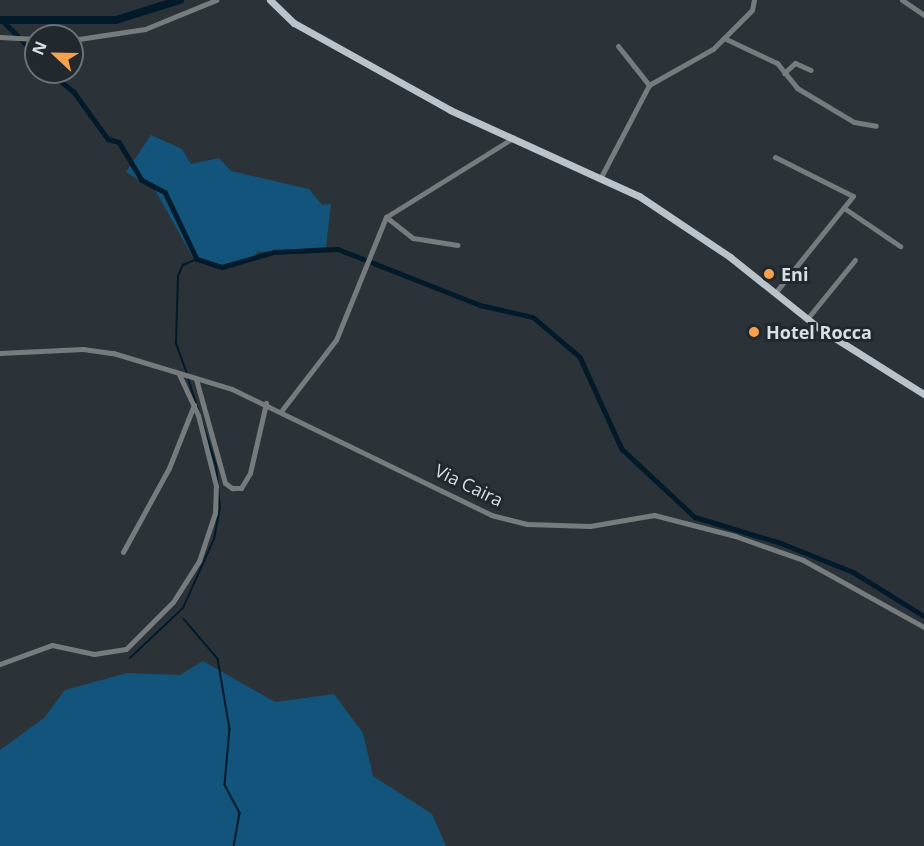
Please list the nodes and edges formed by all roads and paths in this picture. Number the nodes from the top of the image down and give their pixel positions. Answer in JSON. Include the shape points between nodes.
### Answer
{"nodes":[{"id":1,"x":216,"y":0,"type":"edge"},
{"id":2,"x":270,"y":0,"type":"edge"},
{"id":3,"x":754,"y":0,"type":"edge"},
{"id":4,"x":902,"y":0,"type":"edge"},
{"id":5,"x":924,"y":15,"type":"edge"},
{"id":6,"x":0,"y":37,"type":"edge"},
{"id":7,"x":24,"y":38,"type":"edge"},
{"id":8,"x":84,"y":38,"type":"edge"},
{"id":9,"x":724,"y":38,"type":"junction"},
{"id":10,"x":618,"y":46,"type":"dead end"},
{"id":11,"x":811,"y":70,"type":"dead end"},
{"id":12,"x":784,"y":73,"type":"junction"},
{"id":13,"x":649,"y":85,"type":"junction"},
{"id":14,"x":876,"y":126,"type":"dead end"},
{"id":15,"x":513,"y":138,"type":"junction"},
{"id":16,"x":775,"y":157,"type":"dead end"},
{"id":17,"x":602,"y":175,"type":"junction"},
{"id":18,"x":844,"y":208,"type":"junction"},
{"id":19,"x":386,"y":217,"type":"junction"},
{"id":20,"x":457,"y":245,"type":"dead end"},
{"id":21,"x":900,"y":246,"type":"dead end"},
{"id":22,"x":855,"y":260,"type":"dead end"},
{"id":23,"x":775,"y":293,"type":"junction"},
{"id":24,"x":807,"y":319,"type":"junction"},
{"id":25,"x":0,"y":353,"type":"edge"},
{"id":26,"x":179,"y":374,"type":"junction"},
{"id":27,"x":196,"y":379,"type":"junction"},
{"id":28,"x":924,"y":394,"type":"edge"},
{"id":29,"x":266,"y":403,"type":"junction"},
{"id":30,"x":194,"y":404,"type":"junction"},
{"id":31,"x":282,"y":410,"type":"junction"},
{"id":32,"x":123,"y":552,"type":"dead end"},
{"id":33,"x":924,"y":627,"type":"edge"},
{"id":34,"x":0,"y":664,"type":"edge"}],
"edges":[{"from":1,"to":8,"type":"street","via":[[145,29]]},
{"from":2,"to":15,"type":"main road","via":[[299,26],[450,111]]},
{"from":3,"to":9,"type":"street","via":[[752,10]]},
{"from":4,"to":5,"type":"street"},
{"from":6,"to":7,"type":"street"},
{"from":9,"to":12,"type":"street","via":[[774,61]]},
{"from":9,"to":13,"type":"street"},
{"from":10,"to":13,"type":"street"},
{"from":11,"to":12,"type":"street","via":[[795,63]]},
{"from":12,"to":14,"type":"street","via":[[797,88],[854,122]]},
{"from":13,"to":17,"type":"street"},
{"from":15,"to":17,"type":"main road"},
{"from":15,"to":19,"type":"street"},
{"from":16,"to":18,"type":"street","via":[[853,196]]},
{"from":17,"to":23,"type":"main road","via":[[719,250]]},
{"from":18,"to":21,"type":"street"},
{"from":18,"to":23,"type":"street"},
{"from":19,"to":20,"type":"street","via":[[413,238]]},
{"from":19,"to":31,"type":"street","via":[[336,340]]},
{"from":22,"to":24,"type":"street"},
{"from":23,"to":24,"type":"main road"},
{"from":24,"to":28,"type":"main road"},
{"from":25,"to":26,"type":"street","name":"Via Caira","via":[[83,349]]},
{"from":26,"to":27,"type":"street","name":"Via Caira"},
{"from":26,"to":30,"type":"street"},
{"from":27,"to":29,"type":"street","name":"Via Caira"},
{"from":27,"to":29,"type":"street","via":[[225,483],[232,488],[241,488],[250,473]]},
{"from":29,"to":31,"type":"street","name":"Via Caira"},
{"from":30,"to":32,"type":"street","via":[[169,468]]},
{"from":30,"to":34,"type":"street","via":[[212,463],[216,513],[204,553],[173,602],[126,649],[94,654],[52,645]]},
{"from":31,"to":33,"type":"street","name":"Via Caira","via":[[491,515],[556,527],[658,516],[781,551]]}]}
